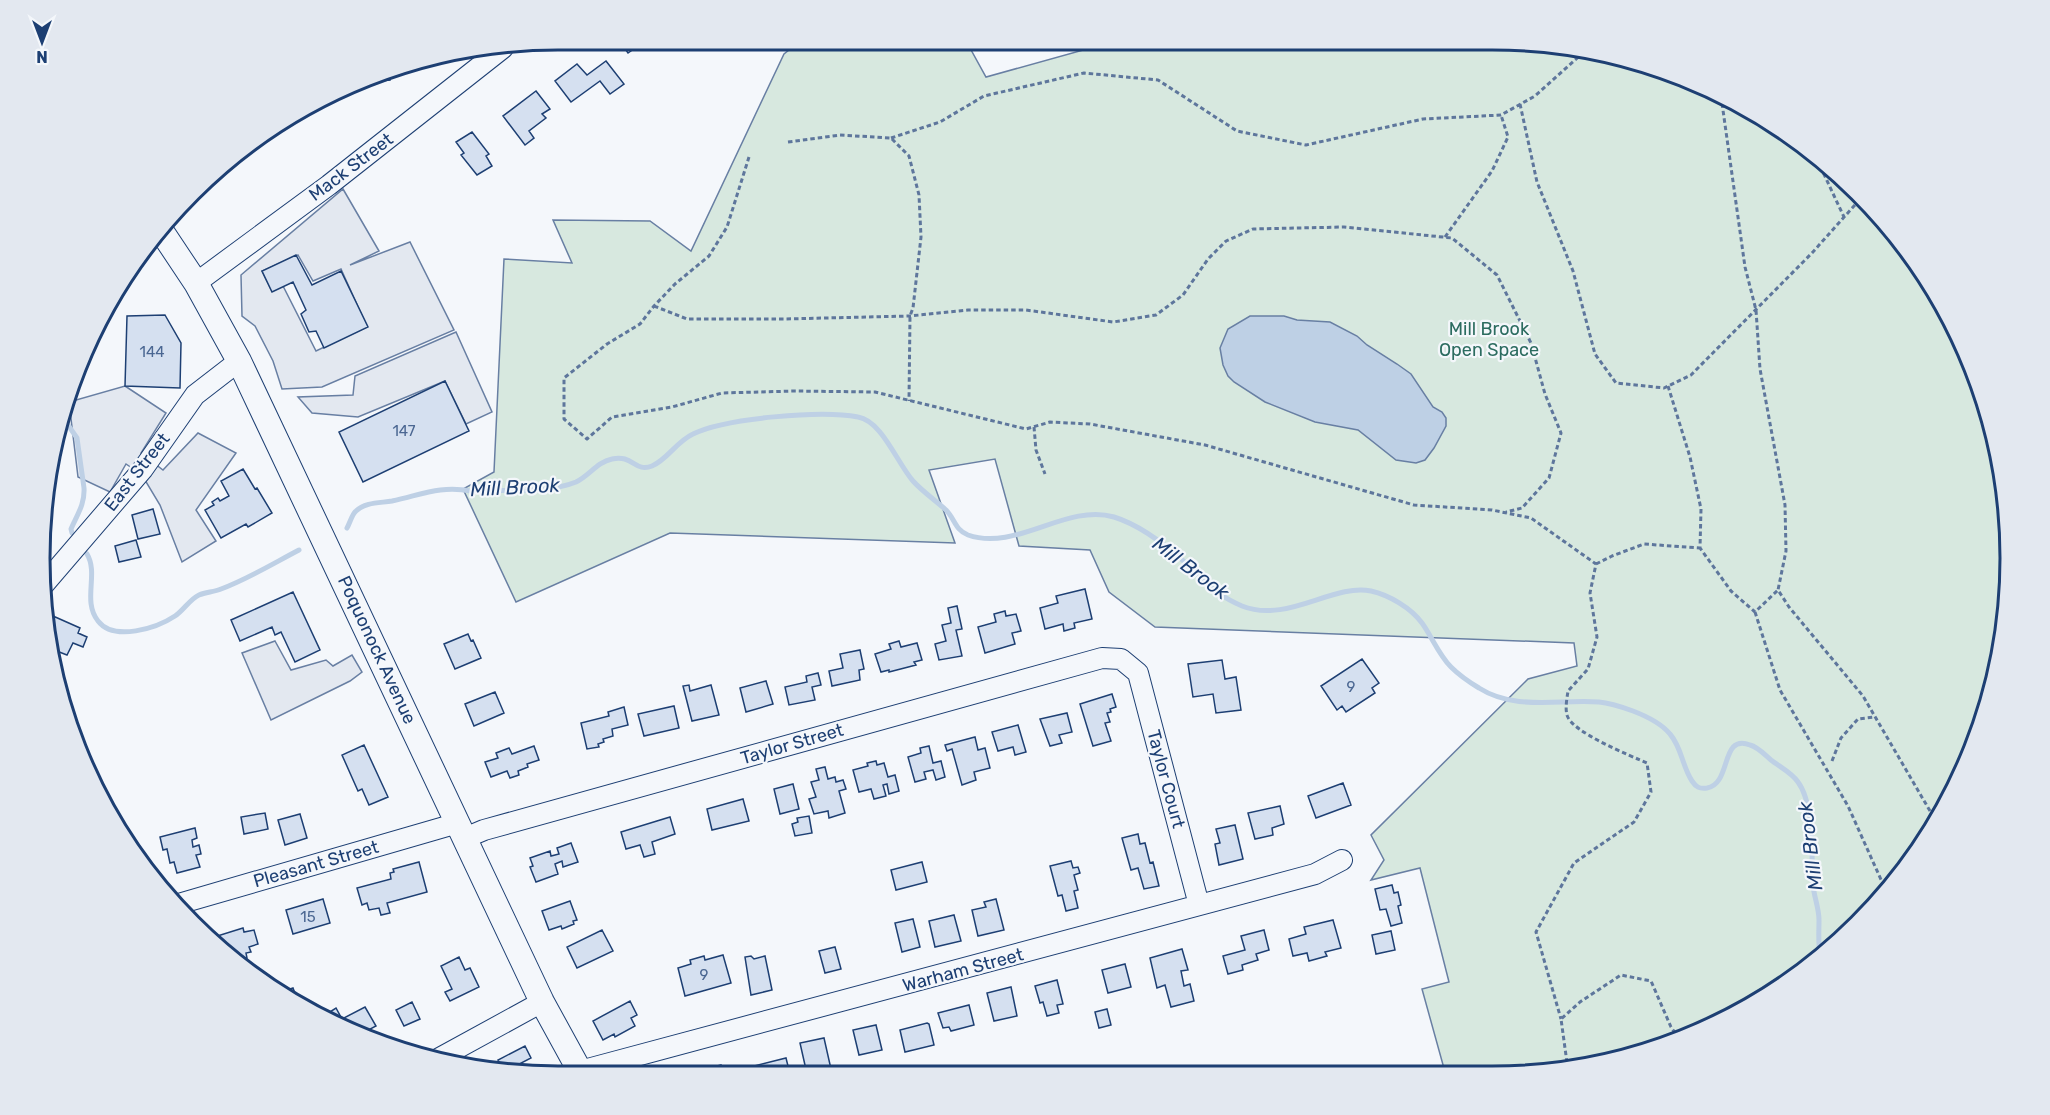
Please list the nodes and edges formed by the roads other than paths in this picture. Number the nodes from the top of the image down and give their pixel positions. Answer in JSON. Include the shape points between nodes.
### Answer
{"nodes":[{"id":1,"x":496,"y":54,"type":"edge"},
{"id":2,"x":165,"y":236,"type":"edge"},
{"id":3,"x":196,"y":283,"type":"junction"},
{"id":4,"x":239,"y":361,"type":"junction"},
{"id":5,"x":51,"y":577,"type":"edge"},
{"id":6,"x":1121,"y":659,"type":"joint"},
{"id":7,"x":461,"y":830,"type":"junction"},
{"id":8,"x":1342,"y":860,"type":"dead end"},
{"id":9,"x":185,"y":902,"type":"edge"},
{"id":10,"x":1198,"y":905,"type":"junction"},
{"id":11,"x":542,"y":1002,"type":"junction"},
{"id":12,"x":448,"y":1053,"type":"edge"},
{"id":13,"x":577,"y":1066,"type":"edge"},
{"id":14,"x":607,"y":1066,"type":"edge"}],
"edges":[{"from":1,"to":3,"type":"street","name":"Mack Street"},
{"from":2,"to":3,"type":"main road","name":"Poquonock Avenue"},
{"from":3,"to":4,"type":"main road","name":"Poquonock Avenue"},
{"from":4,"to":5,"type":"street","name":"East Street","via":[[195,395],[143,469]]},
{"from":4,"to":7,"type":"main road","name":"Poquonock Avenue"},
{"from":6,"to":7,"type":"street","name":"Taylor Street","via":[[1102,658],[496,827]]},
{"from":6,"to":10,"type":"street","name":"Taylor Court","via":[[1138,673]]},
{"from":7,"to":9,"type":"street","name":"Pleasant Street"},
{"from":7,"to":11,"type":"main road","name":"Poquonock Avenue"},
{"from":8,"to":10,"type":"street","name":"Warham Street","via":[[1315,874]]},
{"from":10,"to":14,"type":"street","name":"Warham Street"},
{"from":11,"to":12,"type":"street"},
{"from":11,"to":13,"type":"main road","name":"Poquonock Avenue"}]}
